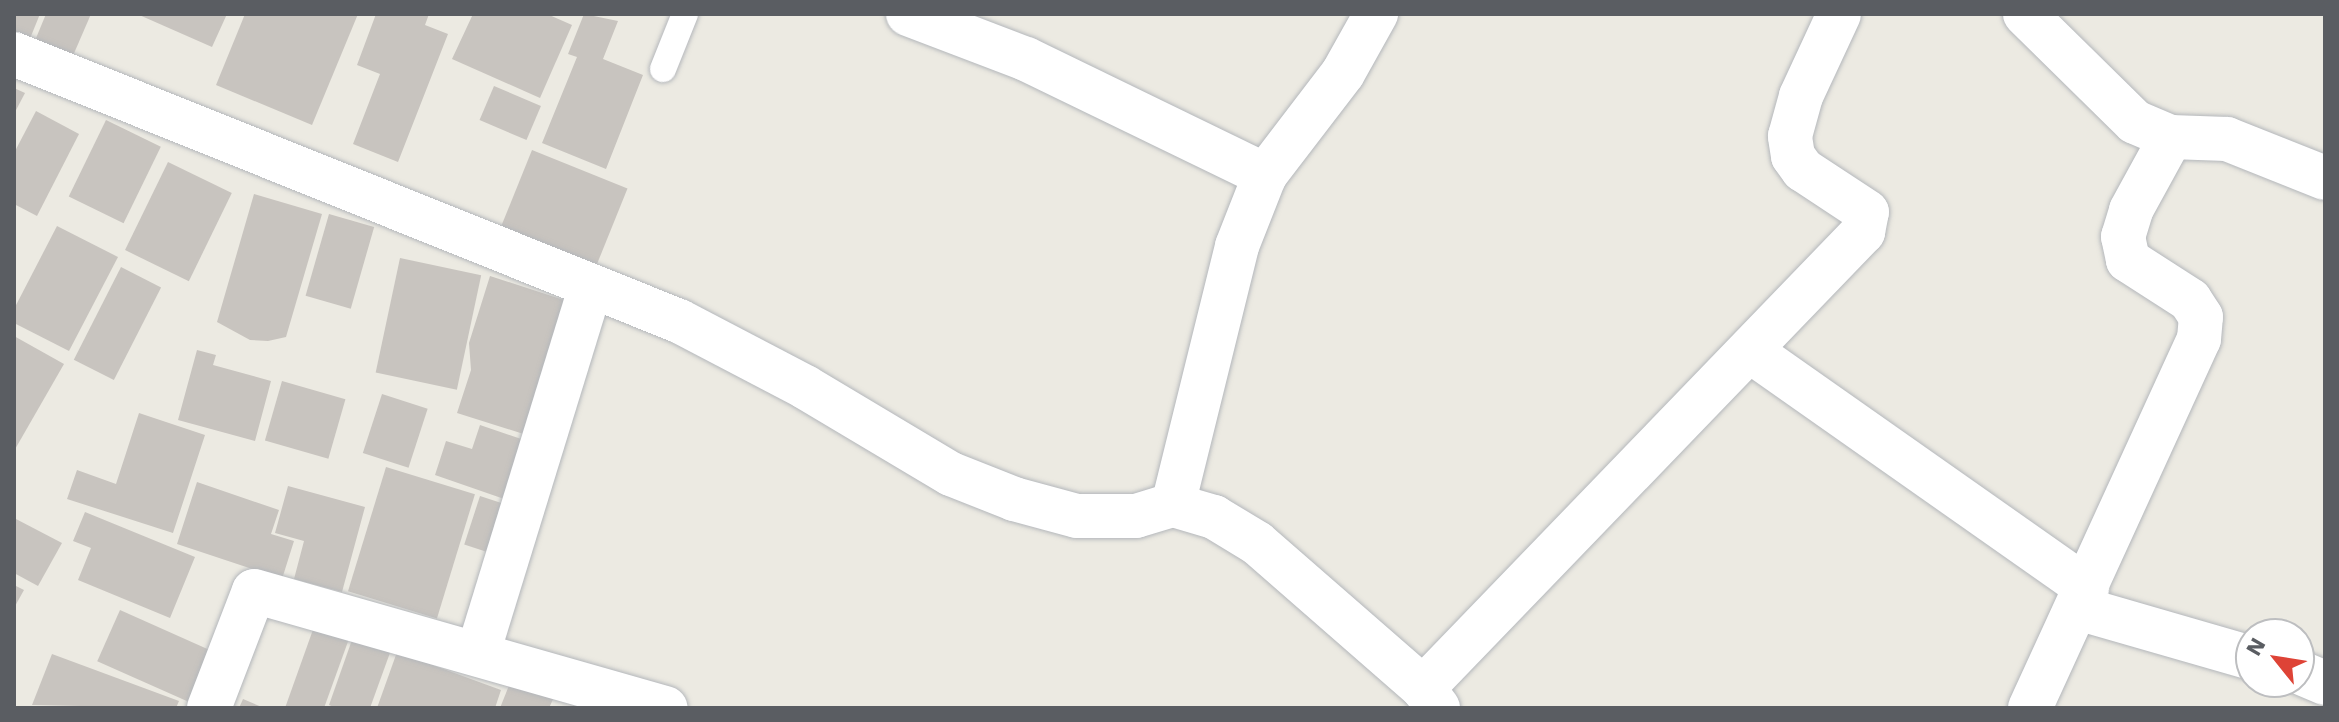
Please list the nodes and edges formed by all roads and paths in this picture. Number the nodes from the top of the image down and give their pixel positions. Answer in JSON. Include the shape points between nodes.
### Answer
{"nodes":[{"id":1,"x":685,"y":14,"type":"edge"},
{"id":2,"x":908,"y":14,"type":"edge"},
{"id":3,"x":1376,"y":14,"type":"edge"},
{"id":4,"x":1839,"y":14,"type":"edge"},
{"id":5,"x":2025,"y":14,"type":"edge"},
{"id":6,"x":14,"y":54,"type":"edge"},
{"id":7,"x":663,"y":69,"type":"dead end"},
{"id":8,"x":2171,"y":137,"type":"junction"},
{"id":9,"x":1265,"y":175,"type":"junction"},
{"id":10,"x":2325,"y":178,"type":"edge"},
{"id":11,"x":591,"y":286,"type":"junction"},
{"id":12,"x":1750,"y":351,"type":"junction"},
{"id":13,"x":1173,"y":505,"type":"junction"},
{"id":14,"x":2083,"y":598,"type":"junction"},
{"id":15,"x":2235,"y":652,"type":"edge"},
{"id":16,"x":478,"y":653,"type":"junction"},
{"id":17,"x":1430,"y":698,"type":"edge"},
{"id":18,"x":209,"y":708,"type":"edge"},
{"id":19,"x":666,"y":708,"type":"edge"},
{"id":20,"x":2030,"y":708,"type":"edge"}],
"edges":[{"from":1,"to":7,"type":"lane"},
{"from":2,"to":9,"type":"street","via":[[1026,59]]},
{"from":3,"to":9,"type":"street","via":[[1343,73]]},
{"from":4,"to":12,"type":"street","via":[[1801,96],[1790,136],[1793,156],[1818,183],[1867,212],[1868,224]]},
{"from":5,"to":8,"type":"street","via":[[2105,97],[2135,122]]},
{"from":6,"to":11,"type":"street"},
{"from":8,"to":10,"type":"street","via":[[2227,139]]},
{"from":8,"to":14,"type":"street","via":[[2131,210],[2123,237],[2128,260],[2190,300],[2201,317],[2199,339]]},
{"from":9,"to":13,"type":"street","via":[[1237,246]]},
{"from":11,"to":13,"type":"street","via":[[679,321],[805,387],[951,474],[1014,499],[1077,516],[1136,516]]},
{"from":11,"to":16,"type":"street"},
{"from":12,"to":14,"type":"street"},
{"from":12,"to":17,"type":"street"},
{"from":13,"to":17,"type":"street","via":[[1214,517],[1257,543]]},
{"from":14,"to":15,"type":"street"},
{"from":14,"to":20,"type":"street"},
{"from":16,"to":18,"type":"street","via":[[254,591]]},
{"from":16,"to":19,"type":"street"}]}
